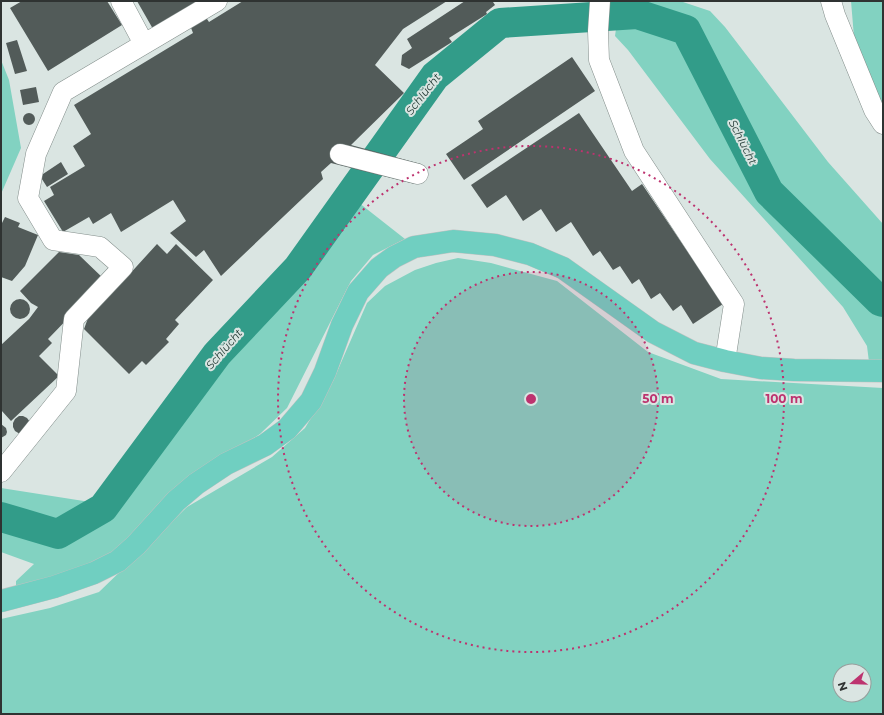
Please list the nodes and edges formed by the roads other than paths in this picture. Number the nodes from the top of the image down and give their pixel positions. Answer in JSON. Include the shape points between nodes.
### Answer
{"nodes":[{"id":1,"x":121,"y":1,"type":"edge"},
{"id":2,"x":217,"y":1,"type":"edge"},
{"id":3,"x":831,"y":1,"type":"edge"},
{"id":4,"x":600,"y":3,"type":"edge"},
{"id":5,"x":144,"y":44,"type":"junction"},
{"id":6,"x":883,"y":124,"type":"edge"},
{"id":7,"x":340,"y":154,"type":"dead end"},
{"id":8,"x":418,"y":174,"type":"dead end"},
{"id":9,"x":725,"y":362,"type":"junction"},
{"id":10,"x":883,"y":371,"type":"edge"},
{"id":11,"x":1,"y":472,"type":"edge"},
{"id":12,"x":1,"y":602,"type":"edge"}],
"edges":[{"from":1,"to":5,"type":"street"},
{"from":2,"to":5,"type":"street"},
{"from":3,"to":6,"type":"street","via":[[874,110]]},
{"from":4,"to":9,"type":"street","via":[[599,60],[634,151],[734,304]]},
{"from":5,"to":11,"type":"street","via":[[63,92],[36,154],[28,198],[54,240],[100,246],[123,267],[74,319],[66,391]]},
{"from":7,"to":8,"type":"street"},
{"from":9,"to":10,"type":"main road","via":[[794,370]]},
{"from":9,"to":12,"type":"main road","via":[[694,354],[653,332],[563,268],[530,254],[495,245],[453,241],[414,247],[379,268],[358,292],[311,401],[287,429],[265,445],[226,464],[196,484],[176,501],[118,562],[94,574]]}]}
